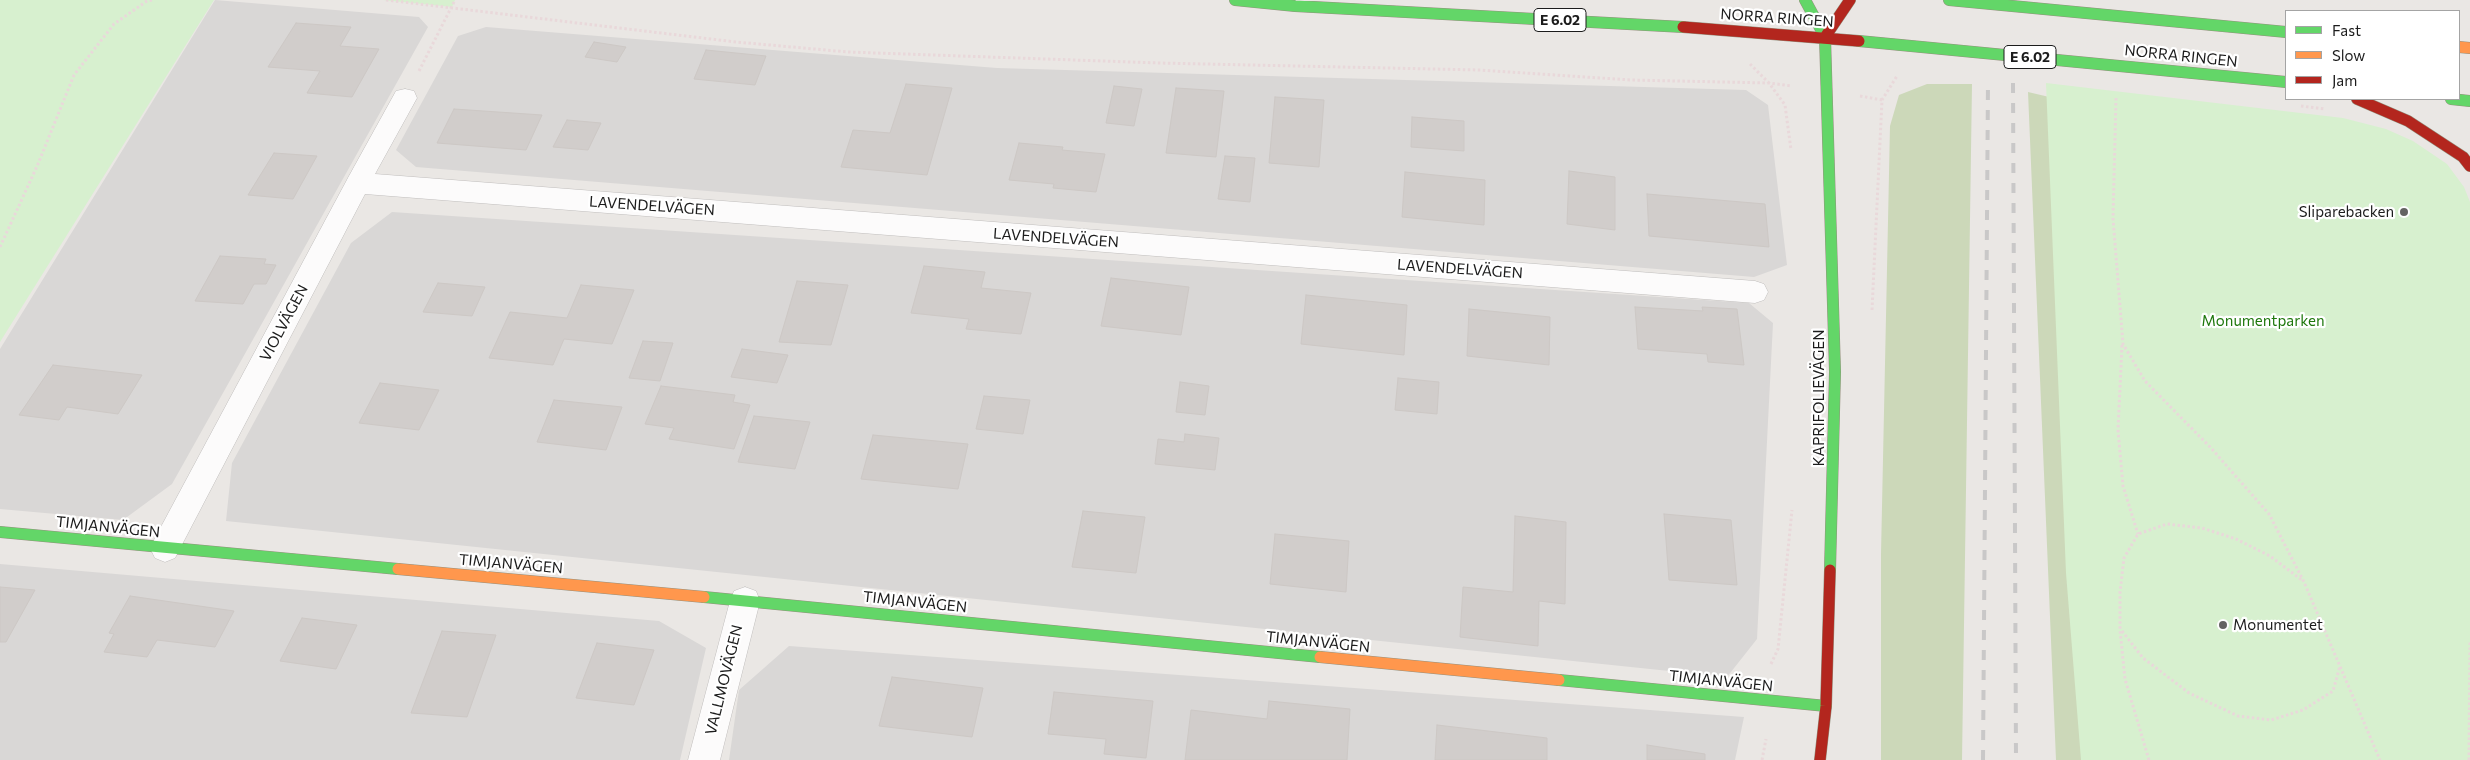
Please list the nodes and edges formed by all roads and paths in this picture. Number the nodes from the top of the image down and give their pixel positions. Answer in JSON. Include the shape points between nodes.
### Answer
{"nodes":[{"id":1,"x":152,"y":0,"type":"edge"},
{"id":2,"x":386,"y":0,"type":"edge"},
{"id":3,"x":455,"y":0,"type":"edge"},
{"id":4,"x":1235,"y":0,"type":"edge"},
{"id":5,"x":1805,"y":0,"type":"edge"},
{"id":6,"x":1850,"y":0,"type":"edge"},
{"id":7,"x":1950,"y":0,"type":"edge"},
{"id":8,"x":2061,"y":0,"type":"edge"},
{"id":9,"x":452,"y":7,"type":"junction"},
{"id":10,"x":2163,"y":22,"type":"junction"},
{"id":11,"x":1738,"y":30,"type":"junction"},
{"id":12,"x":2285,"y":32,"type":"edge"},
{"id":13,"x":1825,"y":37,"type":"junction"},
{"id":14,"x":2285,"y":82,"type":"edge"},
{"id":15,"x":1769,"y":83,"type":"junction"},
{"id":16,"x":2116,"y":94,"type":"dead end"},
{"id":17,"x":405,"y":98,"type":"joint"},
{"id":18,"x":2359,"y":100,"type":"edge"},
{"id":19,"x":2298,"y":106,"type":"dead end"},
{"id":20,"x":2327,"y":109,"type":"dead end"},
{"id":21,"x":1791,"y":152,"type":"dead end"},
{"id":22,"x":2470,"y":166,"type":"edge"},
{"id":23,"x":358,"y":183,"type":"junction"},
{"id":24,"x":0,"y":246,"type":"edge"},
{"id":25,"x":1755,"y":292,"type":"dead end"},
{"id":26,"x":2122,"y":344,"type":"junction"},
{"id":27,"x":1792,"y":506,"type":"dead end"},
{"id":28,"x":0,"y":532,"type":"edge"},
{"id":29,"x":2138,"y":534,"type":"junction"},
{"id":30,"x":164,"y":548,"type":"junction"},
{"id":31,"x":2304,"y":582,"type":"junction"},
{"id":32,"x":744,"y":601,"type":"junction"},
{"id":33,"x":2120,"y":630,"type":"junction"},
{"id":34,"x":2470,"y":642,"type":"edge"},
{"id":35,"x":2340,"y":666,"type":"junction"},
{"id":36,"x":1772,"y":701,"type":"junction"},
{"id":37,"x":1826,"y":706,"type":"junction"},
{"id":38,"x":704,"y":760,"type":"edge"},
{"id":39,"x":1762,"y":760,"type":"edge"},
{"id":40,"x":1820,"y":760,"type":"edge"},
{"id":41,"x":2149,"y":760,"type":"edge"},
{"id":42,"x":2380,"y":760,"type":"edge"},
{"id":43,"x":2469,"y":760,"type":"edge"}],
"edges":[{"from":1,"to":24,"type":"path","via":[[114,24],[74,75]]},
{"from":2,"to":9,"type":"path"},
{"from":3,"to":9,"type":"path"},
{"from":4,"to":11,"type":"main road","name":"NORRA RINGEN","number":"E 6.02"},
{"from":5,"to":13,"type":"main road"},
{"from":6,"to":13,"type":"main road"},
{"from":7,"to":10,"type":"main road"},
{"from":8,"to":10,"type":"main road"},
{"from":9,"to":15,"type":"path","via":[[736,42],[848,52],[1478,70],[1631,80]]},
{"from":9,"to":17,"type":"path"},
{"from":10,"to":12,"type":"main road"},
{"from":11,"to":13,"type":"main road","name":"NORRA RINGEN","number":"E 6.02"},
{"from":11,"to":15,"type":"path","via":[[1743,56]]},
{"from":13,"to":14,"type":"main road","name":"NORRA RINGEN","number":"E 6.02"},
{"from":13,"to":37,"type":"main road","name":"KAPRIFOLIEVÄGEN","via":[[1835,372]]},
{"from":15,"to":21,"type":"path","via":[[1785,106]]},
{"from":16,"to":26,"type":"path","via":[[2113,218]]},
{"from":17,"to":23,"type":"street","name":"VIOLVÄGEN"},
{"from":18,"to":22,"type":"main road","via":[[2408,121],[2463,157]]},
{"from":19,"to":20,"type":"path"},
{"from":23,"to":25,"type":"street","name":"LAVENDELVÄGEN"},
{"from":23,"to":30,"type":"street","name":"VIOLVÄGEN"},
{"from":26,"to":29,"type":"path","via":[[2118,430],[2123,486]]},
{"from":26,"to":31,"type":"path","via":[[2145,381],[2211,448],[2269,514]]},
{"from":27,"to":36,"type":"path","via":[[1778,649],[1769,667]]},
{"from":28,"to":30,"type":"main road","name":"TIMJANVÄGEN"},
{"from":29,"to":31,"type":"path","via":[[2167,524],[2202,528],[2236,539],[2270,556]]},
{"from":29,"to":33,"type":"path","via":[[2124,558]]},
{"from":30,"to":32,"type":"main road","name":"TIMJANVÄGEN"},
{"from":31,"to":35,"type":"path"},
{"from":32,"to":36,"type":"main road","name":"TIMJANVÄGEN"},
{"from":32,"to":38,"type":"street","name":"VALLMOVÄGEN"},
{"from":33,"to":35,"type":"path","via":[[2143,658],[2189,693],[2238,716],[2271,720],[2303,710],[2333,691]]},
{"from":33,"to":41,"type":"path","via":[[2125,679]]},
{"from":34,"to":43,"type":"path"},
{"from":35,"to":42,"type":"path"},
{"from":36,"to":37,"type":"main road","name":"TIMJANVÄGEN"},
{"from":36,"to":39,"type":"path"},
{"from":37,"to":40,"type":"main road","name":"KAPRIFOLIEVÄGEN"}]}
